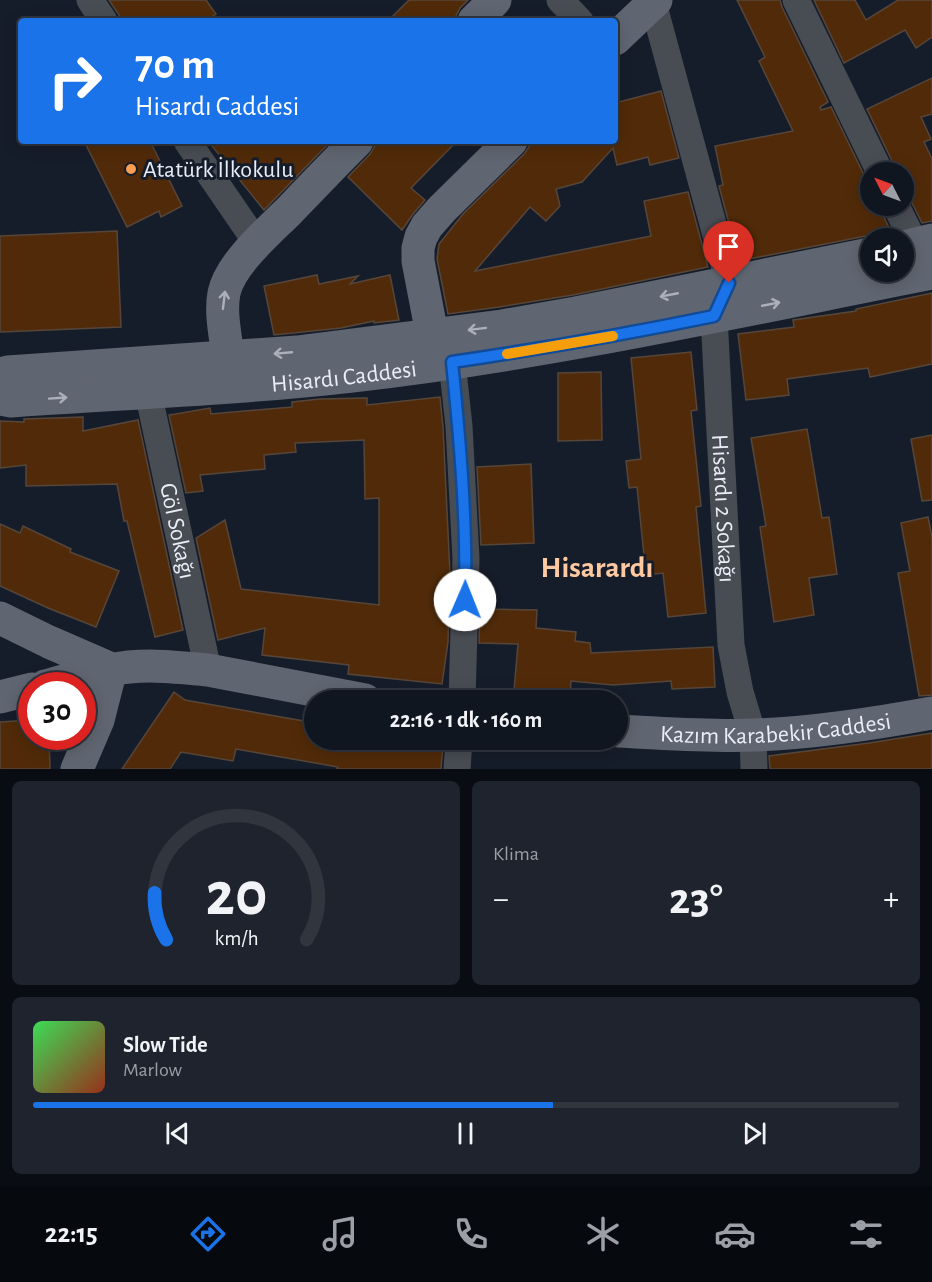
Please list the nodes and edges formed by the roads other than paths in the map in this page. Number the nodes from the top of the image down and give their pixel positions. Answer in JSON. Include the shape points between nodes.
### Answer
{"nodes":[{"id":1,"x":90,"y":0,"type":"edge"},
{"id":2,"x":495,"y":0,"type":"edge"},
{"id":3,"x":560,"y":0,"type":"edge"},
{"id":4,"x":796,"y":0,"type":"edge"},
{"id":5,"x":655,"y":1,"type":"edge"},
{"id":6,"x":102,"y":18,"type":"edge"},
{"id":7,"x":477,"y":18,"type":"edge"},
{"id":8,"x":577,"y":18,"type":"edge"},
{"id":9,"x":618,"y":36,"type":"edge"},
{"id":10,"x":189,"y":144,"type":"edge"},
{"id":11,"x":354,"y":144,"type":"edge"},
{"id":12,"x":508,"y":144,"type":"edge"},
{"id":13,"x":875,"y":162,"type":"edge"},
{"id":14,"x":902,"y":216,"type":"edge"},
{"id":15,"x":257,"y":243,"type":"junction"},
{"id":16,"x":917,"y":244,"type":"edge"},
{"id":17,"x":860,"y":256,"type":"edge"},
{"id":18,"x":932,"y":273,"type":"edge"},
{"id":19,"x":729,"y":283,"type":"junction"},
{"id":20,"x":714,"y":316,"type":"junction"},
{"id":21,"x":432,"y":334,"type":"junction"},
{"id":22,"x":228,"y":358,"type":"junction"},
{"id":23,"x":452,"y":362,"type":"junction"},
{"id":24,"x":0,"y":374,"type":"edge"},
{"id":25,"x":148,"y":392,"type":"junction"},
{"id":26,"x":0,"y":399,"type":"edge"},
{"id":27,"x":0,"y":618,"type":"edge"},
{"id":28,"x":111,"y":669,"type":"junction"},
{"id":29,"x":208,"y":670,"type":"junction"},
{"id":30,"x":96,"y":673,"type":"edge"},
{"id":31,"x":313,"y":690,"type":"edge"},
{"id":32,"x":462,"y":690,"type":"edge"},
{"id":33,"x":18,"y":692,"type":"edge"},
{"id":34,"x":0,"y":697,"type":"edge"},
{"id":35,"x":932,"y":713,"type":"edge"},
{"id":36,"x":628,"y":731,"type":"edge"},
{"id":37,"x":753,"y":735,"type":"junction"},
{"id":38,"x":458,"y":750,"type":"edge"},
{"id":39,"x":77,"y":769,"type":"edge"},
{"id":40,"x":457,"y":769,"type":"edge"},
{"id":41,"x":754,"y":769,"type":"edge"}],
"edges":[{"from":1,"to":6,"type":"street"},
{"from":2,"to":7,"type":"street"},
{"from":3,"to":8,"type":"street"},
{"from":4,"to":13,"type":"street"},
{"from":5,"to":9,"type":"street"},
{"from":5,"to":19,"type":"street"},
{"from":10,"to":15,"type":"street"},
{"from":11,"to":15,"type":"street"},
{"from":12,"to":21,"type":"street","via":[[427,225],[421,237],[418,261]]},
{"from":14,"to":16,"type":"street"},
{"from":22,"to":15,"type":"street","one_way":true,"via":[[224,292],[228,279]]},
{"from":17,"to":19,"type":"street","name":"Hisardı Caddesi"},
{"from":20,"to":18,"type":"street","name":"Hisardı Caddesi","one_way":true},
{"from":19,"to":20,"type":"street","name":"Hisardı 2 Sokağı"},
{"from":19,"to":21,"type":"street","name":"Hisardı Caddesi","one_way":true,"via":[[502,326]]},
{"from":20,"to":23,"type":"street","name":"Hisardı Caddesi"},
{"from":20,"to":37,"type":"street","name":"Hisardı 2 Sokağı","via":[[731,645]]},
{"from":21,"to":22,"type":"street","name":"Hisardı Caddesi","one_way":true},
{"from":22,"to":24,"type":"street","name":"Hisardı Caddesi"},
{"from":23,"to":25,"type":"street","name":"Hisardı Caddesi","via":[[351,376]]},
{"from":23,"to":32,"type":"street","via":[[466,559]]},
{"from":26,"to":25,"type":"street","name":"Hisardı Caddesi","one_way":true},
{"from":25,"to":29,"type":"street","name":"Göl Sokağı"},
{"from":27,"to":28,"type":"street"},
{"from":28,"to":29,"type":"street","via":[[150,666]]},
{"from":28,"to":30,"type":"street"},
{"from":28,"to":39,"type":"street","via":[[98,720]]},
{"from":29,"to":31,"type":"street"},
{"from":33,"to":34,"type":"street"},
{"from":35,"to":37,"type":"street","name":"Kazım Karabekir Caddesi","via":[[815,731]]},
{"from":36,"to":37,"type":"street","name":"Kazım Karabekir Caddesi"},
{"from":37,"to":41,"type":"street","name":"Hisardı 2 Sokağı"},
{"from":38,"to":40,"type":"street"}]}
